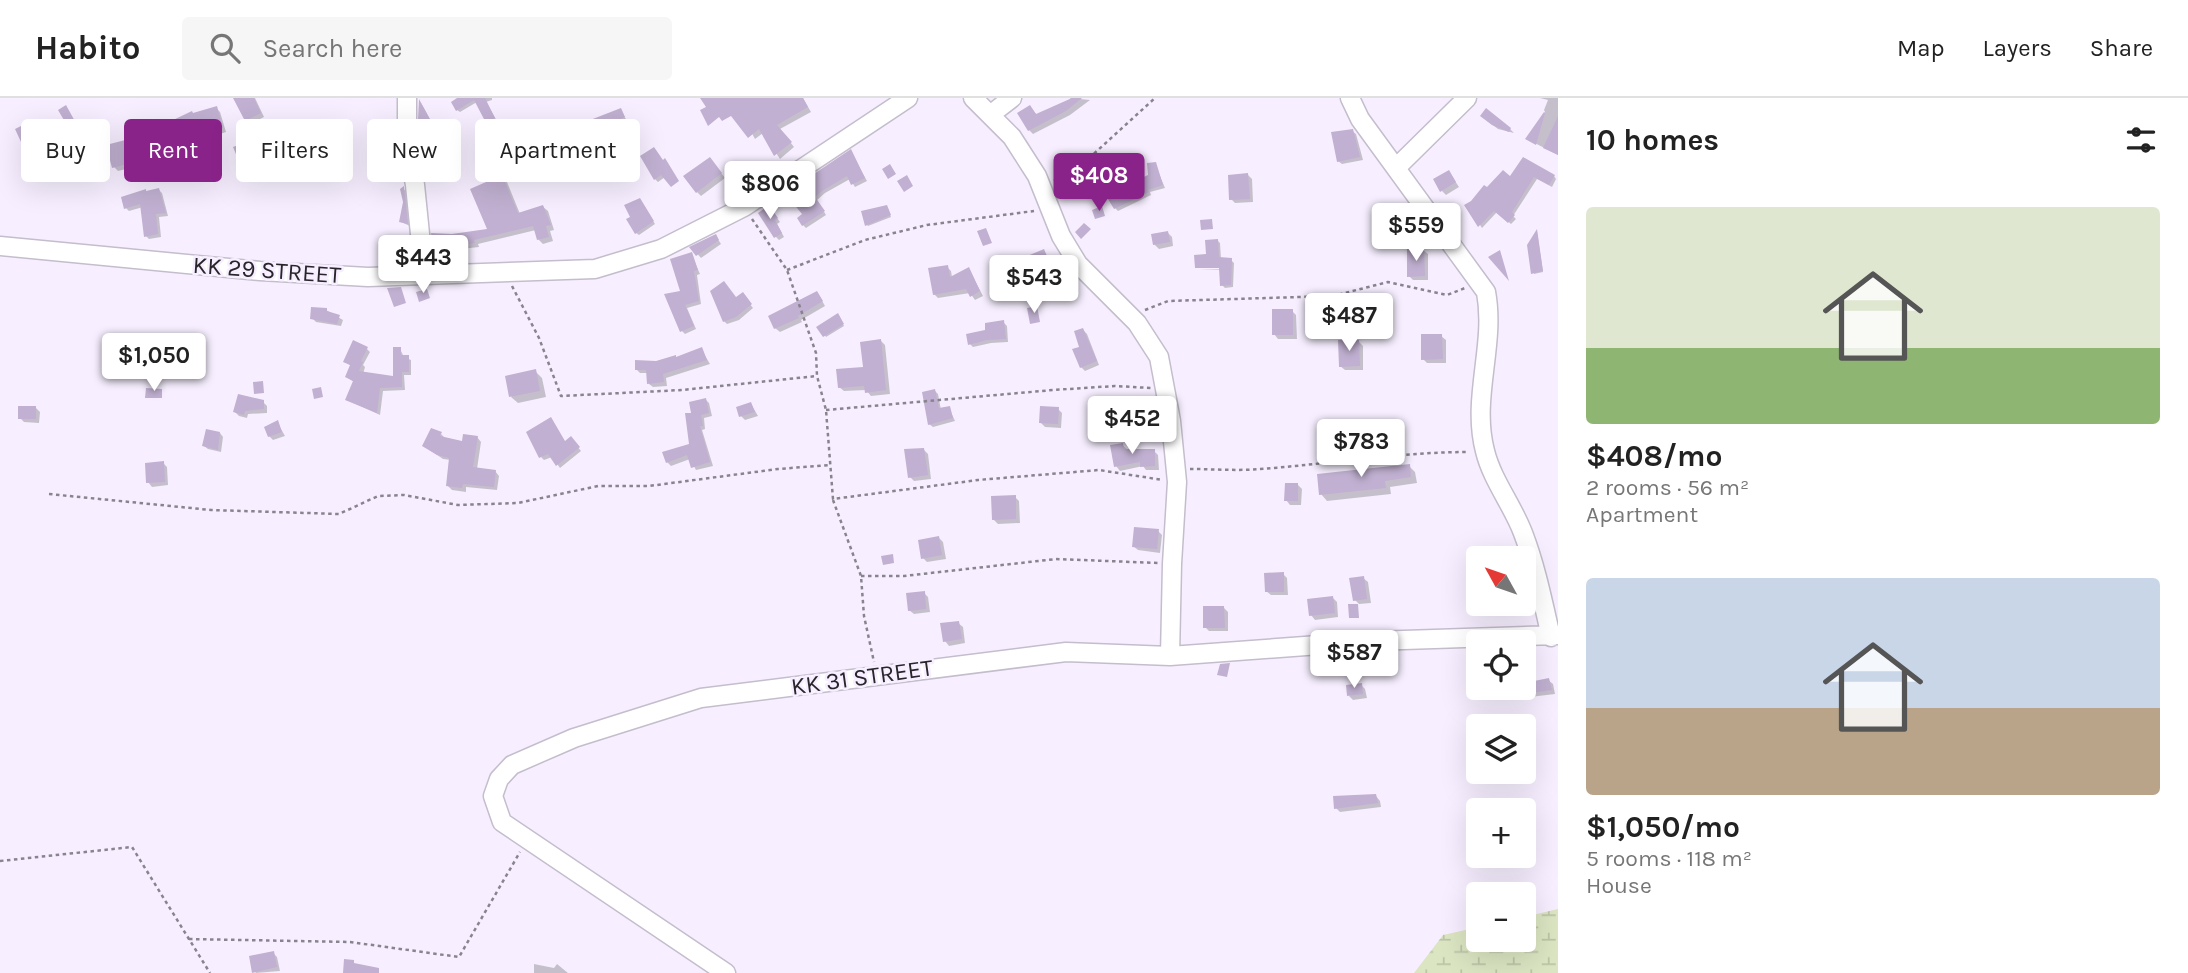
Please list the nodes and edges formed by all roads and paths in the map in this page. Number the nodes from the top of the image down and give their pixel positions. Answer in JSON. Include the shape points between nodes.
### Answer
{"nodes":[{"id":1,"x":407,"y":98,"type":"edge"},
{"id":2,"x":908,"y":98,"type":"edge"},
{"id":3,"x":973,"y":98,"type":"edge"},
{"id":4,"x":1012,"y":98,"type":"edge"},
{"id":5,"x":1155,"y":98,"type":"edge"},
{"id":6,"x":1350,"y":98,"type":"edge"},
{"id":7,"x":1467,"y":98,"type":"edge"},
{"id":8,"x":990,"y":115,"type":"junction"},
{"id":9,"x":1397,"y":167,"type":"junction"},
{"id":10,"x":1042,"y":187,"type":"junction"},
{"id":11,"x":744,"y":207,"type":"junction"},
{"id":12,"x":1050,"y":208,"type":"junction"},
{"id":13,"x":0,"y":246,"type":"edge"},
{"id":14,"x":787,"y":270,"type":"junction"},
{"id":15,"x":504,"y":271,"type":"junction"},
{"id":16,"x":424,"y":273,"type":"junction"},
{"id":17,"x":1480,"y":283,"type":"junction"},
{"id":18,"x":1129,"y":316,"type":"junction"},
{"id":19,"x":817,"y":376,"type":"junction"},
{"id":20,"x":1165,"y":389,"type":"junction"},
{"id":21,"x":826,"y":410,"type":"junction"},
{"id":22,"x":1485,"y":452,"type":"junction"},
{"id":23,"x":830,"y":465,"type":"junction"},
{"id":24,"x":1177,"y":476,"type":"junction"},
{"id":25,"x":49,"y":494,"type":"dead end"},
{"id":26,"x":833,"y":499,"type":"junction"},
{"id":27,"x":1172,"y":564,"type":"junction"},
{"id":28,"x":861,"y":576,"type":"junction"},
{"id":29,"x":1554,"y":636,"type":"edge"},
{"id":30,"x":1170,"y":656,"type":"junction"},
{"id":31,"x":877,"y":675,"type":"junction"},
{"id":32,"x":528,"y":839,"type":"junction"},
{"id":33,"x":0,"y":861,"type":"edge"},
{"id":34,"x":189,"y":940,"type":"junction"},
{"id":35,"x":210,"y":973,"type":"edge"},
{"id":36,"x":726,"y":973,"type":"edge"}],
"edges":[{"from":1,"to":16,"type":"street","via":[[407,140]]},
{"from":2,"to":11,"type":"street","name":"KK 29 STREET"},
{"from":3,"to":8,"type":"street"},
{"from":4,"to":8,"type":"street"},
{"from":5,"to":10,"type":"path","via":[[1075,171]]},
{"from":6,"to":9,"type":"street","via":[[1360,119]]},
{"from":7,"to":9,"type":"street"},
{"from":8,"to":10,"type":"street","via":[[1012,137]]},
{"from":9,"to":17,"type":"street"},
{"from":10,"to":12,"type":"street"},
{"from":11,"to":14,"type":"path"},
{"from":11,"to":15,"type":"street","name":"KK 29 STREET","via":[[661,249],[595,268]]},
{"from":12,"to":14,"type":"path","via":[[927,225],[865,240]]},
{"from":12,"to":18,"type":"street","via":[[1079,264]]},
{"from":13,"to":16,"type":"street","name":"KK 29 STREET","via":[[260,271],[368,277]]},
{"from":14,"to":19,"type":"path","via":[[816,352]]},
{"from":15,"to":16,"type":"street","name":"KK 29 STREET"},
{"from":15,"to":19,"type":"path","via":[[539,338],[561,396]]},
{"from":17,"to":18,"type":"path","via":[[1447,295],[1388,282],[1333,296],[1168,301]]},
{"from":17,"to":22,"type":"street","via":[[1490,311],[1479,408]]},
{"from":18,"to":20,"type":"street","via":[[1159,357]]},
{"from":19,"to":21,"type":"path"},
{"from":20,"to":21,"type":"path","via":[[1115,386]]},
{"from":20,"to":24,"type":"street"},
{"from":21,"to":23,"type":"path"},
{"from":22,"to":24,"type":"path","via":[[1419,452]]},
{"from":22,"to":29,"type":"street","via":[[1523,533]]},
{"from":23,"to":25,"type":"path","via":[[649,486],[598,486],[518,503],[458,505],[404,495],[378,496],[339,514],[211,510]]},
{"from":23,"to":26,"type":"path"},
{"from":24,"to":26,"type":"path","via":[[1100,470]]},
{"from":24,"to":27,"type":"street"},
{"from":26,"to":28,"type":"path"},
{"from":27,"to":28,"type":"path","via":[[1056,559],[917,575]]},
{"from":27,"to":30,"type":"street"},
{"from":28,"to":31,"type":"path"},
{"from":29,"to":30,"type":"street","name":"KK 31 STREET","via":[[1373,641]]},
{"from":30,"to":31,"type":"street","name":"KK 31 STREET","via":[[1066,652]]},
{"from":31,"to":32,"type":"street","name":"KK 31 STREET","via":[[701,698],[574,738],[512,765],[499,779],[493,796],[502,822]]},
{"from":32,"to":34,"type":"path","via":[[459,957],[350,942]]},
{"from":32,"to":36,"type":"street","name":"KK 31 STREET"},
{"from":33,"to":34,"type":"path","via":[[132,847]]},
{"from":34,"to":35,"type":"path"}]}
